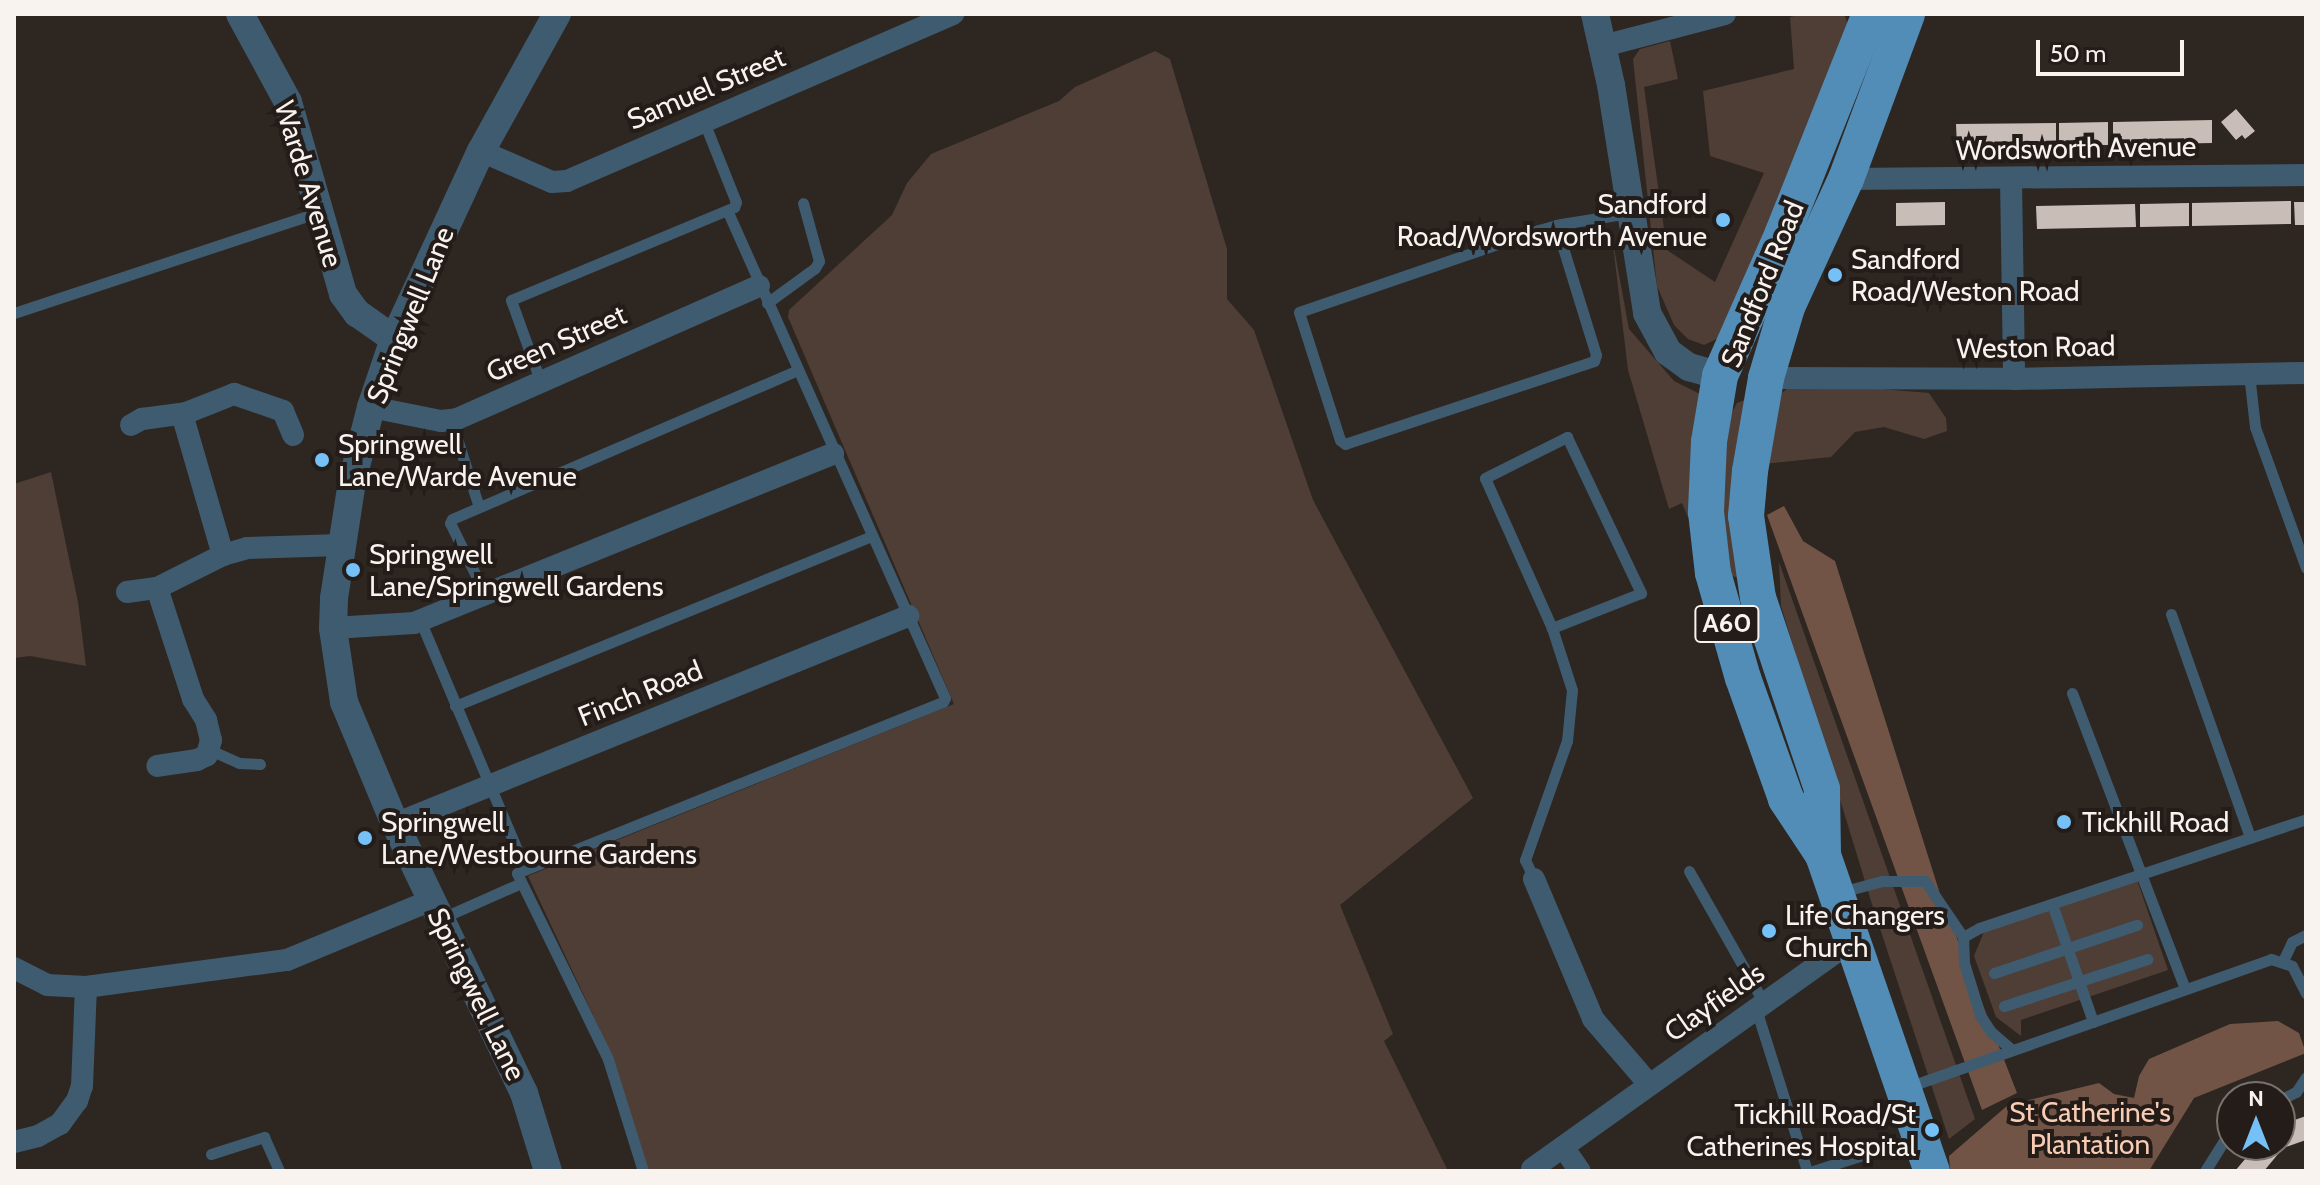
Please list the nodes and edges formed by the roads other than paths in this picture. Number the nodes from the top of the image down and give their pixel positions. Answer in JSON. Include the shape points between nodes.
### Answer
{"nodes":[{"id":1,"x":240,"y":14,"type":"edge"},
{"id":2,"x":557,"y":14,"type":"edge"},
{"id":3,"x":953,"y":14,"type":"edge"},
{"id":4,"x":1595,"y":14,"type":"edge"},
{"id":5,"x":1725,"y":14,"type":"edge"},
{"id":6,"x":1907,"y":14,"type":"edge"},
{"id":7,"x":1862,"y":22,"type":"edge"},
{"id":8,"x":1603,"y":46,"type":"junction"},
{"id":9,"x":704,"y":122,"type":"junction"},
{"id":10,"x":481,"y":151,"type":"junction"},
{"id":11,"x":2306,"y":175,"type":"edge"},
{"id":12,"x":1846,"y":179,"type":"junction"},
{"id":13,"x":2011,"y":179,"type":"junction"},
{"id":14,"x":803,"y":203,"type":"dead end"},
{"id":15,"x":727,"y":210,"type":"junction"},
{"id":16,"x":319,"y":212,"type":"junction"},
{"id":17,"x":1631,"y":213,"type":"junction"},
{"id":18,"x":1556,"y":225,"type":"junction"},
{"id":19,"x":763,"y":295,"type":"junction"},
{"id":20,"x":14,"y":313,"type":"edge"},
{"id":21,"x":394,"y":339,"type":"junction"},
{"id":22,"x":796,"y":371,"type":"junction"},
{"id":23,"x":2306,"y":373,"type":"edge"},
{"id":24,"x":2249,"y":374,"type":"junction"},
{"id":25,"x":1720,"y":376,"type":"junction"},
{"id":26,"x":1766,"y":378,"type":"junction"},
{"id":27,"x":2014,"y":379,"type":"junction"},
{"id":28,"x":541,"y":383,"type":"junction"},
{"id":29,"x":371,"y":407,"type":"junction"},
{"id":30,"x":182,"y":414,"type":"junction"},
{"id":31,"x":451,"y":420,"type":"junction"},
{"id":32,"x":131,"y":425,"type":"dead end"},
{"id":33,"x":293,"y":435,"type":"dead end"},
{"id":34,"x":833,"y":454,"type":"junction"},
{"id":35,"x":479,"y":507,"type":"junction"},
{"id":36,"x":872,"y":536,"type":"junction"},
{"id":37,"x":341,"y":545,"type":"junction"},
{"id":38,"x":223,"y":555,"type":"junction"},
{"id":39,"x":2306,"y":568,"type":"edge"},
{"id":40,"x":157,"y":588,"type":"junction"},
{"id":41,"x":127,"y":592,"type":"dead end"},
{"id":42,"x":485,"y":594,"type":"junction"},
{"id":43,"x":2171,"y":614,"type":"dead end"},
{"id":44,"x":908,"y":616,"type":"junction"},
{"id":45,"x":420,"y":620,"type":"junction"},
{"id":46,"x":333,"y":628,"type":"junction"},
{"id":47,"x":1552,"y":628,"type":"junction"},
{"id":48,"x":2072,"y":693,"type":"dead end"},
{"id":49,"x":455,"y":706,"type":"junction"},
{"id":50,"x":210,"y":750,"type":"junction"},
{"id":51,"x":260,"y":764,"type":"dead end"},
{"id":52,"x":157,"y":766,"type":"dead end"},
{"id":53,"x":488,"y":788,"type":"junction"},
{"id":54,"x":2306,"y":819,"type":"edge"},
{"id":55,"x":395,"y":824,"type":"junction"},
{"id":56,"x":2250,"y":837,"type":"junction"},
{"id":57,"x":1823,"y":855,"type":"junction"},
{"id":58,"x":525,"y":869,"type":"junction"},
{"id":59,"x":1689,"y":871,"type":"dead end"},
{"id":60,"x":2142,"y":873,"type":"junction"},
{"id":61,"x":1534,"y":879,"type":"joint"},
{"id":62,"x":521,"y":883,"type":"junction"},
{"id":63,"x":1836,"y":893,"type":"junction"},
{"id":64,"x":2052,"y":904,"type":"junction"},
{"id":65,"x":437,"y":910,"type":"junction"},
{"id":66,"x":2137,"y":925,"type":"dead end"},
{"id":67,"x":2306,"y":935,"type":"edge"},
{"id":68,"x":1963,"y":937,"type":"junction"},
{"id":69,"x":1852,"y":941,"type":"junction"},
{"id":70,"x":2068,"y":949,"type":"junction"},
{"id":71,"x":2148,"y":959,"type":"dead end"},
{"id":72,"x":2283,"y":961,"type":"junction"},
{"id":73,"x":14,"y":968,"type":"edge"},
{"id":74,"x":1994,"y":973,"type":"dead end"},
{"id":75,"x":2079,"y":982,"type":"junction"},
{"id":76,"x":86,"y":987,"type":"junction"},
{"id":77,"x":2185,"y":989,"type":"junction"},
{"id":78,"x":2306,"y":994,"type":"edge"},
{"id":79,"x":1760,"y":1006,"type":"junction"},
{"id":80,"x":2004,"y":1006,"type":"dead end"},
{"id":81,"x":2093,"y":1022,"type":"junction"},
{"id":82,"x":2012,"y":1050,"type":"junction"},
{"id":83,"x":1649,"y":1084,"type":"junction"},
{"id":84,"x":1904,"y":1088,"type":"junction"},
{"id":85,"x":1921,"y":1137,"type":"junction"},
{"id":86,"x":14,"y":1142,"type":"edge"},
{"id":87,"x":1563,"y":1147,"type":"junction"},
{"id":88,"x":2216,"y":1153,"type":"edge"},
{"id":89,"x":211,"y":1154,"type":"dead end"},
{"id":90,"x":1532,"y":1169,"type":"dead end"},
{"id":91,"x":279,"y":1171,"type":"edge"},
{"id":92,"x":548,"y":1171,"type":"edge"},
{"id":93,"x":643,"y":1171,"type":"edge"},
{"id":94,"x":1580,"y":1171,"type":"edge"},
{"id":95,"x":1810,"y":1171,"type":"edge"},
{"id":96,"x":1932,"y":1171,"type":"edge"},
{"id":97,"x":2205,"y":1171,"type":"edge"}],
"edges":[{"from":1,"to":16,"type":"street","name":"Warde Avenue","via":[[288,102]]},
{"from":2,"to":10,"type":"street","name":"Springwell Lane"},
{"from":3,"to":9,"type":"street","name":"Samuel Street"},
{"from":4,"to":8,"type":"street"},
{"from":5,"to":8,"type":"street"},
{"from":6,"to":12,"type":"main road","name":"Sandford Road","number":"A60"},
{"from":7,"to":25,"type":"main road","name":"Sandford Road","number":"A60","via":[[1783,233]]},
{"from":8,"to":17,"type":"street"},
{"from":9,"to":10,"type":"street","name":"Samuel Street","via":[[567,181],[552,182]]},
{"from":9,"to":15,"type":"lane","via":[[736,202]]},
{"from":10,"to":21,"type":"street","name":"Springwell Lane"},
{"from":11,"to":13,"type":"street","name":"Wordsworth Avenue"},
{"from":12,"to":13,"type":"street","name":"Wordsworth Avenue"},
{"from":12,"to":26,"type":"main road","name":"Sandford Road","number":"A60","via":[[1787,307]]},
{"from":13,"to":27,"type":"street"},
{"from":14,"to":19,"type":"lane","via":[[819,261]]},
{"from":15,"to":19,"type":"lane"},
{"from":15,"to":28,"type":"lane","via":[[511,300]]},
{"from":16,"to":20,"type":"lane"},
{"from":16,"to":21,"type":"street","name":"Warde Avenue","via":[[343,294],[357,313]]},
{"from":17,"to":18,"type":"lane"},
{"from":17,"to":25,"type":"street","via":[[1647,313],[1656,334],[1668,352],[1689,367]]},
{"from":18,"to":18,"type":"lane","via":[[1299,312],[1340,440],[1345,444],[1594,361]]},
{"from":19,"to":22,"type":"lane"},
{"from":19,"to":28,"type":"street","name":"Green Street"},
{"from":21,"to":29,"type":"street","name":"Springwell Lane"},
{"from":22,"to":34,"type":"lane"},
{"from":22,"to":35,"type":"lane"},
{"from":23,"to":24,"type":"street","name":"Weston Road"},
{"from":24,"to":27,"type":"street","name":"Weston Road"},
{"from":24,"to":39,"type":"lane","via":[[2255,427]]},
{"from":25,"to":26,"type":"main road","name":"Sandford Road"},
{"from":25,"to":57,"type":"main road","number":"A60","via":[[1707,484],[1713,573],[1786,799]]},
{"from":26,"to":27,"type":"street","name":"Weston Road"},
{"from":26,"to":57,"type":"main road","number":"A60","via":[[1750,471],[1749,549],[1758,598],[1822,789]]},
{"from":28,"to":31,"type":"street","name":"Green Street"},
{"from":29,"to":31,"type":"street"},
{"from":29,"to":37,"type":"street","name":"Springwell Lane"},
{"from":30,"to":32,"type":"street"},
{"from":30,"to":33,"type":"street","via":[[234,394],[283,411]]},
{"from":30,"to":38,"type":"street"},
{"from":31,"to":35,"type":"lane"},
{"from":34,"to":36,"type":"lane"},
{"from":34,"to":42,"type":"street"},
{"from":35,"to":42,"type":"lane","via":[[450,523]]},
{"from":36,"to":44,"type":"lane"},
{"from":36,"to":49,"type":"lane"},
{"from":37,"to":38,"type":"street","via":[[270,545]]},
{"from":37,"to":46,"type":"street","name":"Springwell Lane"},
{"from":38,"to":40,"type":"street"},
{"from":40,"to":41,"type":"street"},
{"from":40,"to":50,"type":"street","via":[[193,699],[210,732]]},
{"from":42,"to":45,"type":"street"},
{"from":43,"to":56,"type":"lane"},
{"from":44,"to":53,"type":"street","name":"Finch Road"},
{"from":44,"to":58,"type":"lane","via":[[943,702]]},
{"from":45,"to":46,"type":"street"},
{"from":45,"to":49,"type":"lane"},
{"from":46,"to":55,"type":"street","name":"Springwell Lane","via":[[344,702]]},
{"from":47,"to":47,"type":"lane","via":[[1485,478],[1567,437],[1641,593]]},
{"from":47,"to":61,"type":"lane","via":[[1572,690],[1567,741],[1525,860]]},
{"from":48,"to":60,"type":"lane"},
{"from":49,"to":53,"type":"lane"},
{"from":50,"to":51,"type":"lane","via":[[239,763]]},
{"from":50,"to":52,"type":"street","via":[[197,760]]},
{"from":53,"to":55,"type":"street","name":"Finch Road"},
{"from":53,"to":58,"type":"lane"},
{"from":54,"to":56,"type":"lane"},
{"from":55,"to":65,"type":"street","name":"Springwell Lane"},
{"from":56,"to":60,"type":"lane"},
{"from":57,"to":63,"type":"main road","number":"A60"},
{"from":58,"to":62,"type":"lane","via":[[517,873]]},
{"from":59,"to":79,"type":"lane"},
{"from":60,"to":64,"type":"lane"},
{"from":60,"to":77,"type":"lane"},
{"from":61,"to":83,"type":"street","via":[[1593,1019]]},
{"from":62,"to":65,"type":"lane"},
{"from":62,"to":93,"type":"lane","via":[[608,1059]]},
{"from":63,"to":68,"type":"lane","via":[[1882,881],[1925,881]]},
{"from":63,"to":69,"type":"main road","number":"A60"},
{"from":64,"to":68,"type":"lane"},
{"from":64,"to":70,"type":"lane"},
{"from":65,"to":76,"type":"street","via":[[287,960]]},
{"from":65,"to":92,"type":"street","name":"Springwell Lane","via":[[524,1093]]},
{"from":66,"to":70,"type":"lane"},
{"from":67,"to":72,"type":"lane","via":[[2292,942]]},
{"from":68,"to":82,"type":"lane","via":[[1964,963],[1980,1015]]},
{"from":69,"to":79,"type":"street","name":"Clayfields"},
{"from":69,"to":84,"type":"main road","number":"A60"},
{"from":70,"to":74,"type":"lane"},
{"from":70,"to":75,"type":"lane"},
{"from":71,"to":75,"type":"lane"},
{"from":72,"to":77,"type":"lane","via":[[2271,959]]},
{"from":72,"to":78,"type":"lane","via":[[2292,966]]},
{"from":73,"to":76,"type":"street","via":[[47,985]]},
{"from":75,"to":80,"type":"lane"},
{"from":75,"to":81,"type":"lane"},
{"from":76,"to":86,"type":"street","via":[[77,1101],[60,1124]]},
{"from":77,"to":81,"type":"lane"},
{"from":79,"to":83,"type":"street","name":"Clayfields"},
{"from":79,"to":95,"type":"lane"},
{"from":81,"to":82,"type":"lane"},
{"from":82,"to":84,"type":"lane"},
{"from":83,"to":87,"type":"street","name":"Clayfields"},
{"from":84,"to":85,"type":"main road","number":"A60"},
{"from":85,"to":95,"type":"lane"},
{"from":85,"to":96,"type":"main road","number":"A60"},
{"from":87,"to":90,"type":"street","name":"Clayfields"},
{"from":87,"to":94,"type":"street"},
{"from":88,"to":97,"type":"lane"},
{"from":89,"to":91,"type":"lane","via":[[264,1137]]}]}
